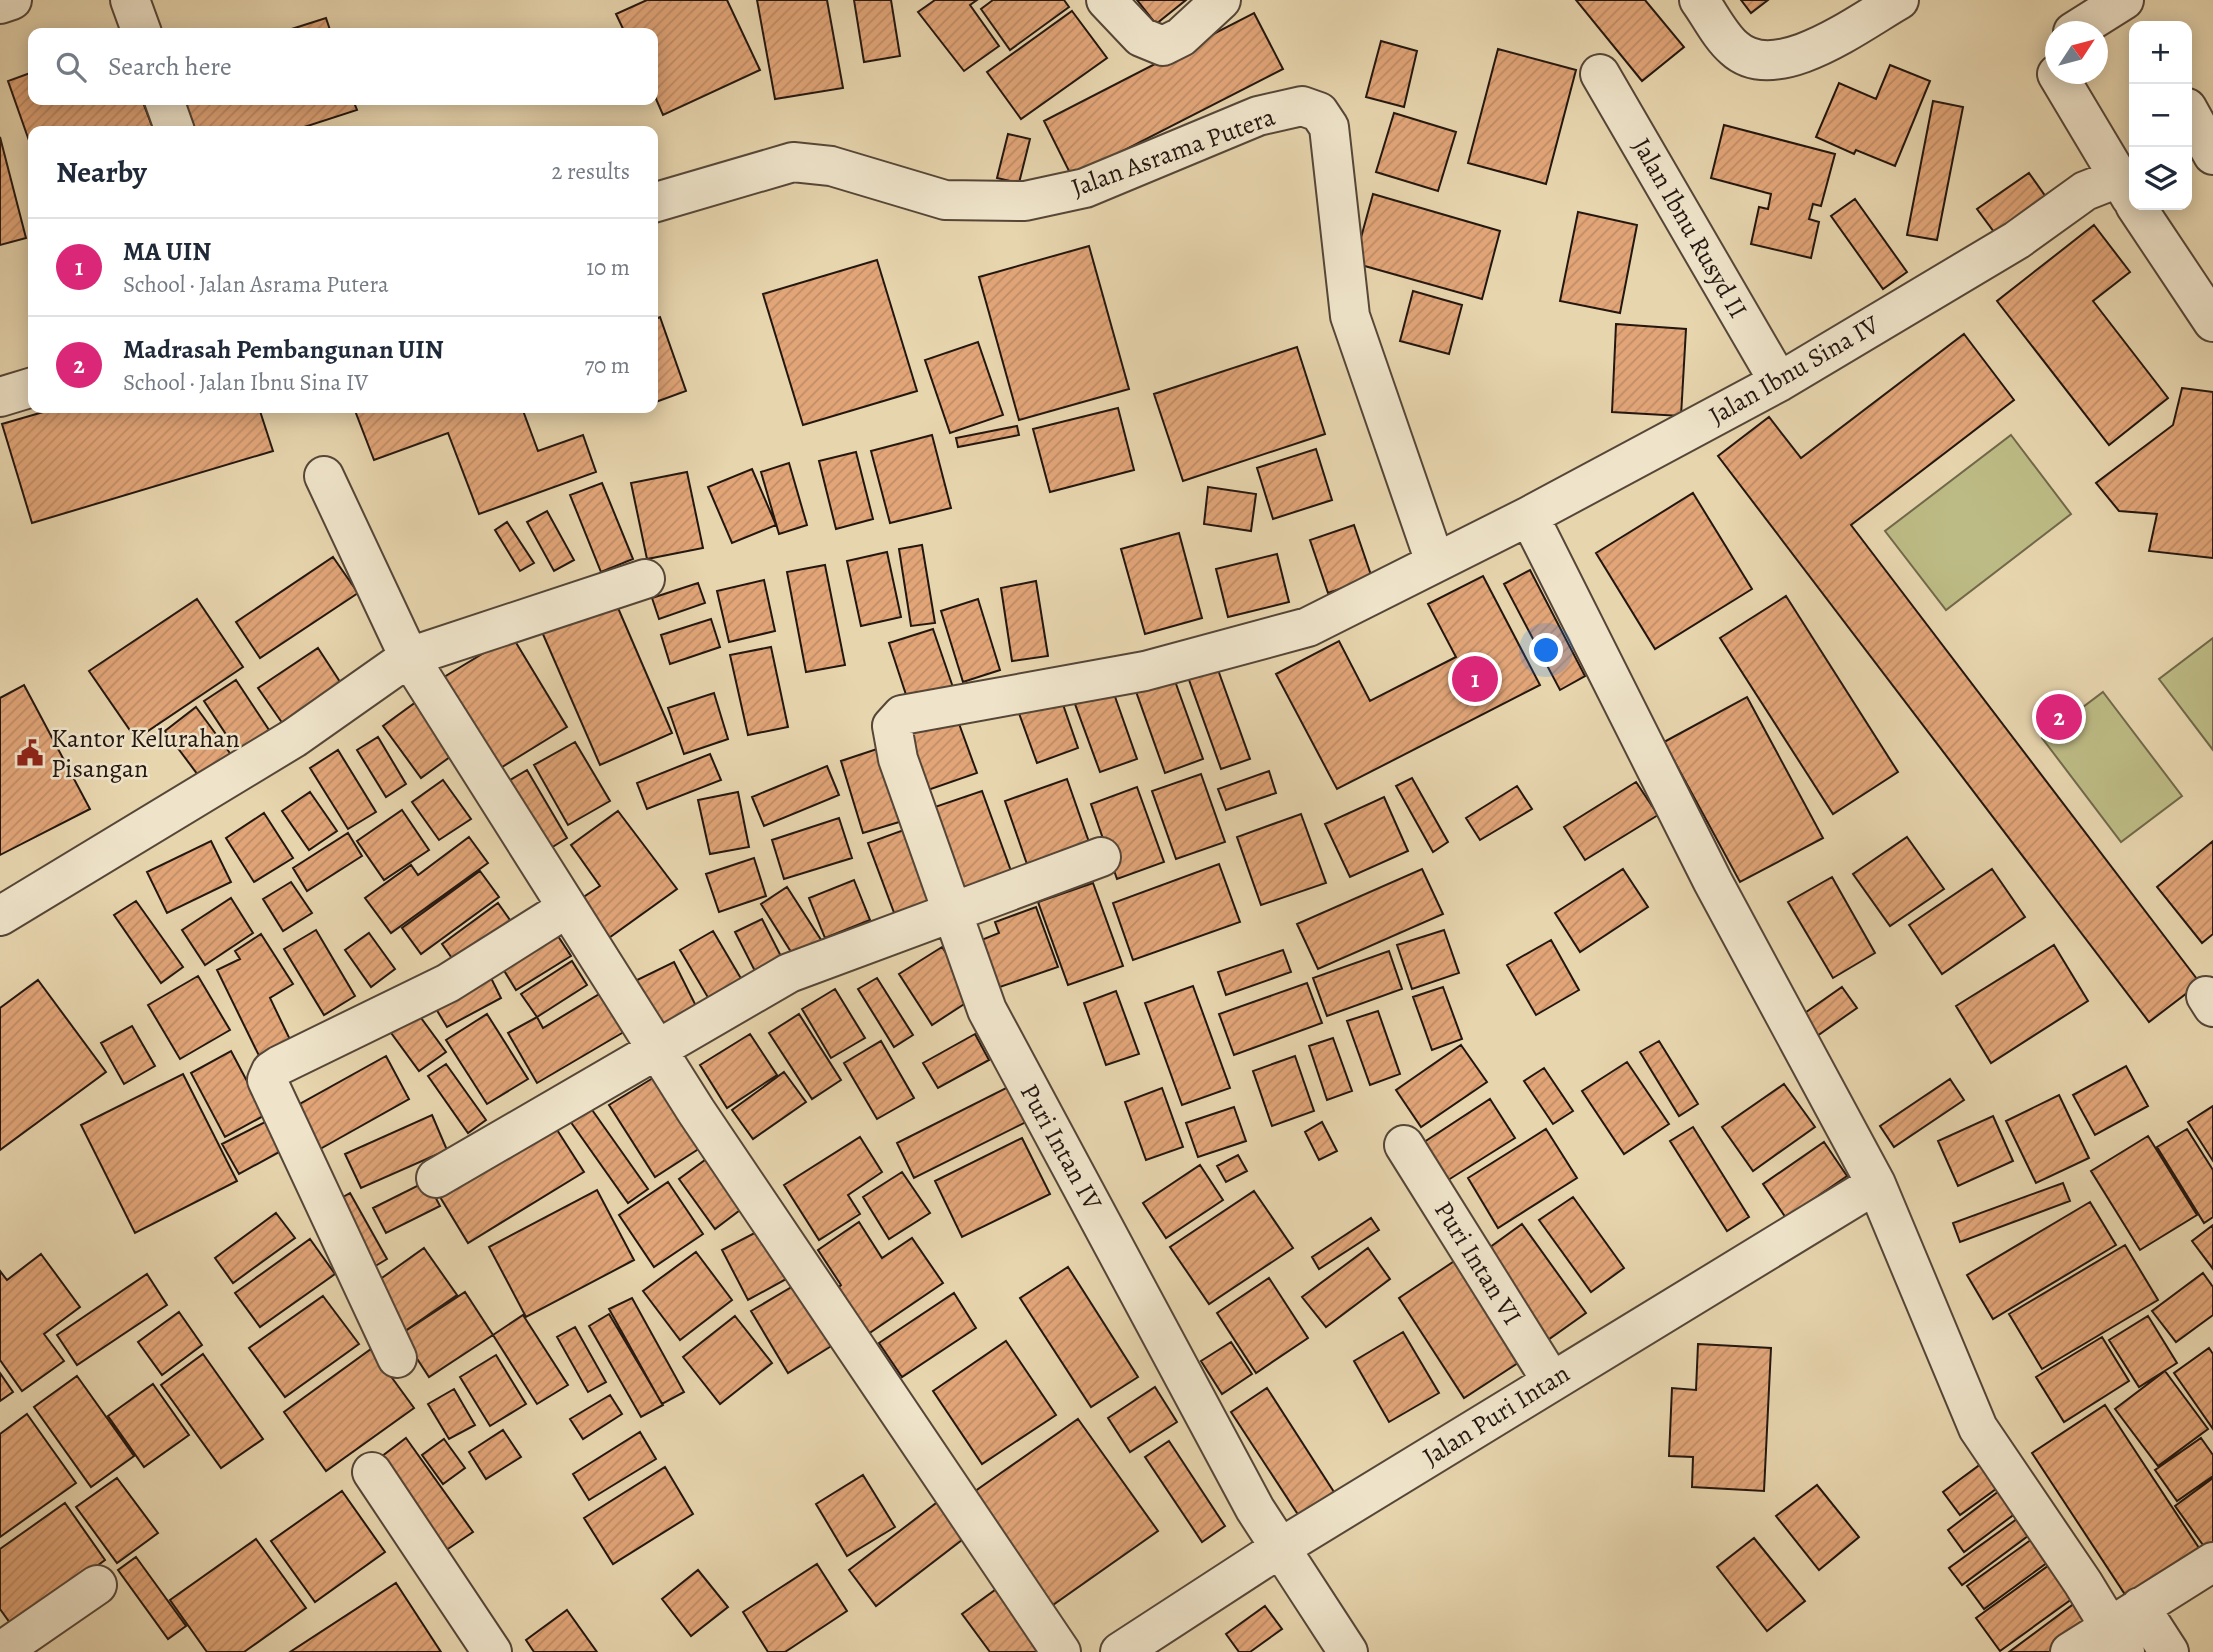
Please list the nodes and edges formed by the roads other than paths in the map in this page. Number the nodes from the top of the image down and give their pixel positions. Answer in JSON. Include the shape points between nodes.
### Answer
{"nodes":[{"id":1,"x":12,"y":0,"type":"edge"},
{"id":2,"x":130,"y":0,"type":"edge"},
{"id":3,"x":1106,"y":0,"type":"edge"},
{"id":4,"x":1221,"y":0,"type":"edge"},
{"id":5,"x":1699,"y":0,"type":"edge"},
{"id":6,"x":1899,"y":0,"type":"edge"},
{"id":7,"x":2124,"y":0,"type":"edge"},
{"id":8,"x":0,"y":4,"type":"edge"},
{"id":9,"x":2091,"y":21,"type":"edge"},
{"id":10,"x":140,"y":28,"type":"edge"},
{"id":11,"x":1600,"y":74,"type":"dead end"},
{"id":12,"x":2063,"y":84,"type":"edge"},
{"id":13,"x":166,"y":105,"type":"edge"},
{"id":14,"x":2192,"y":117,"type":"edge"},
{"id":15,"x":173,"y":126,"type":"edge"},
{"id":16,"x":2213,"y":155,"type":"edge"},
{"id":17,"x":2213,"y":166,"type":"edge"},
{"id":18,"x":2192,"y":173,"type":"edge"},
{"id":19,"x":2129,"y":189,"type":"edge"},
{"id":20,"x":2129,"y":191,"type":"edge"},
{"id":21,"x":658,"y":202,"type":"edge"},
{"id":22,"x":2142,"y":210,"type":"edge"},
{"id":23,"x":2213,"y":322,"type":"edge"},
{"id":24,"x":1779,"y":382,"type":"junction"},
{"id":25,"x":28,"y":389,"type":"edge"},
{"id":26,"x":0,"y":397,"type":"edge"},
{"id":27,"x":324,"y":476,"type":"dead end"},
{"id":28,"x":1529,"y":516,"type":"junction"},
{"id":29,"x":1435,"y":562,"type":"junction"},
{"id":30,"x":645,"y":579,"type":"dead end"},
{"id":31,"x":408,"y":657,"type":"junction"},
{"id":32,"x":891,"y":726,"type":"joint"},
{"id":33,"x":1101,"y":857,"type":"dead end"},
{"id":34,"x":567,"y":908,"type":"junction"},
{"id":35,"x":951,"y":914,"type":"junction"},
{"id":36,"x":0,"y":916,"type":"edge"},
{"id":37,"x":657,"y":1048,"type":"junction"},
{"id":38,"x":1404,"y":1145,"type":"dead end"},
{"id":39,"x":436,"y":1178,"type":"dead end"},
{"id":40,"x":1876,"y":1184,"type":"junction"},
{"id":41,"x":397,"y":1358,"type":"dead end"},
{"id":42,"x":1551,"y":1380,"type":"junction"},
{"id":43,"x":372,"y":1472,"type":"dead end"},
{"id":44,"x":1280,"y":1548,"type":"junction"},
{"id":45,"x":2213,"y":1562,"type":"edge"},
{"id":46,"x":97,"y":1585,"type":"dead end"},
{"id":47,"x":2125,"y":1629,"type":"edge"},
{"id":48,"x":0,"y":1651,"type":"edge"},
{"id":49,"x":492,"y":1652,"type":"edge"},
{"id":50,"x":1061,"y":1652,"type":"edge"},
{"id":51,"x":1120,"y":1652,"type":"edge"},
{"id":52,"x":1348,"y":1652,"type":"edge"},
{"id":53,"x":2070,"y":1652,"type":"edge"},
{"id":54,"x":2169,"y":1652,"type":"edge"}],
"edges":[{"from":1,"to":8,"type":"street"},
{"from":2,"to":10,"type":"street"},
{"from":3,"to":4,"type":"street","via":[[1141,37],[1163,46],[1181,37]]},
{"from":5,"to":6,"type":"street","via":[[1735,50],[1770,63],[1803,54]]},
{"from":7,"to":9,"type":"street"},
{"from":11,"to":24,"type":"street","name":"Jalan Ibnu Rusyd II"},
{"from":12,"to":19,"type":"street"},
{"from":13,"to":15,"type":"street"},
{"from":14,"to":16,"type":"street"},
{"from":17,"to":18,"type":"street"},
{"from":20,"to":24,"type":"street","name":"Jalan Ibnu Sina IV","via":[[2085,191],[2017,240]]},
{"from":21,"to":29,"type":"street","name":"Jalan Asrama Putera","via":[[793,162],[831,166],[945,200],[1025,201],[1085,188],[1258,116],[1302,106],[1319,113],[1329,127],[1350,316]]},
{"from":22,"to":23,"type":"street"},
{"from":24,"to":28,"type":"street","name":"Jalan Ibnu Sina IV"},
{"from":25,"to":26,"type":"street"},
{"from":27,"to":31,"type":"street"},
{"from":28,"to":29,"type":"street","name":"Jalan Ibnu Sina IV"},
{"from":28,"to":40,"type":"street","via":[[1713,883]]},
{"from":29,"to":32,"type":"street","name":"Jalan Ibnu Sina IV","via":[[1308,627],[1145,671],[902,715]]},
{"from":30,"to":31,"type":"street"},
{"from":31,"to":34,"type":"street"},
{"from":31,"to":36,"type":"street","via":[[294,738]]},
{"from":32,"to":35,"type":"street","name":"Puri Intan IV"},
{"from":33,"to":35,"type":"street"},
{"from":34,"to":37,"type":"street"},
{"from":34,"to":41,"type":"street","via":[[449,983],[280,1065],[267,1080]]},
{"from":35,"to":37,"type":"street","via":[[789,973]]},
{"from":35,"to":44,"type":"street","name":"Puri Intan IV","via":[[999,1034],[1255,1510]]},
{"from":37,"to":39,"type":"street"},
{"from":37,"to":50,"type":"street"},
{"from":38,"to":42,"type":"street","name":"Puri Intan VI"},
{"from":40,"to":42,"type":"street","name":"Jalan Puri Intan"},
{"from":40,"to":47,"type":"street","via":[[1978,1428]]},
{"from":42,"to":44,"type":"street","name":"Jalan Puri Intan"},
{"from":43,"to":49,"type":"street"},
{"from":44,"to":51,"type":"street","name":"Jalan Puri Intan"},
{"from":44,"to":52,"type":"street","name":"Puri Intan IV"},
{"from":45,"to":47,"type":"street"},
{"from":46,"to":48,"type":"street"},
{"from":47,"to":53,"type":"street"},
{"from":47,"to":54,"type":"street"}]}
